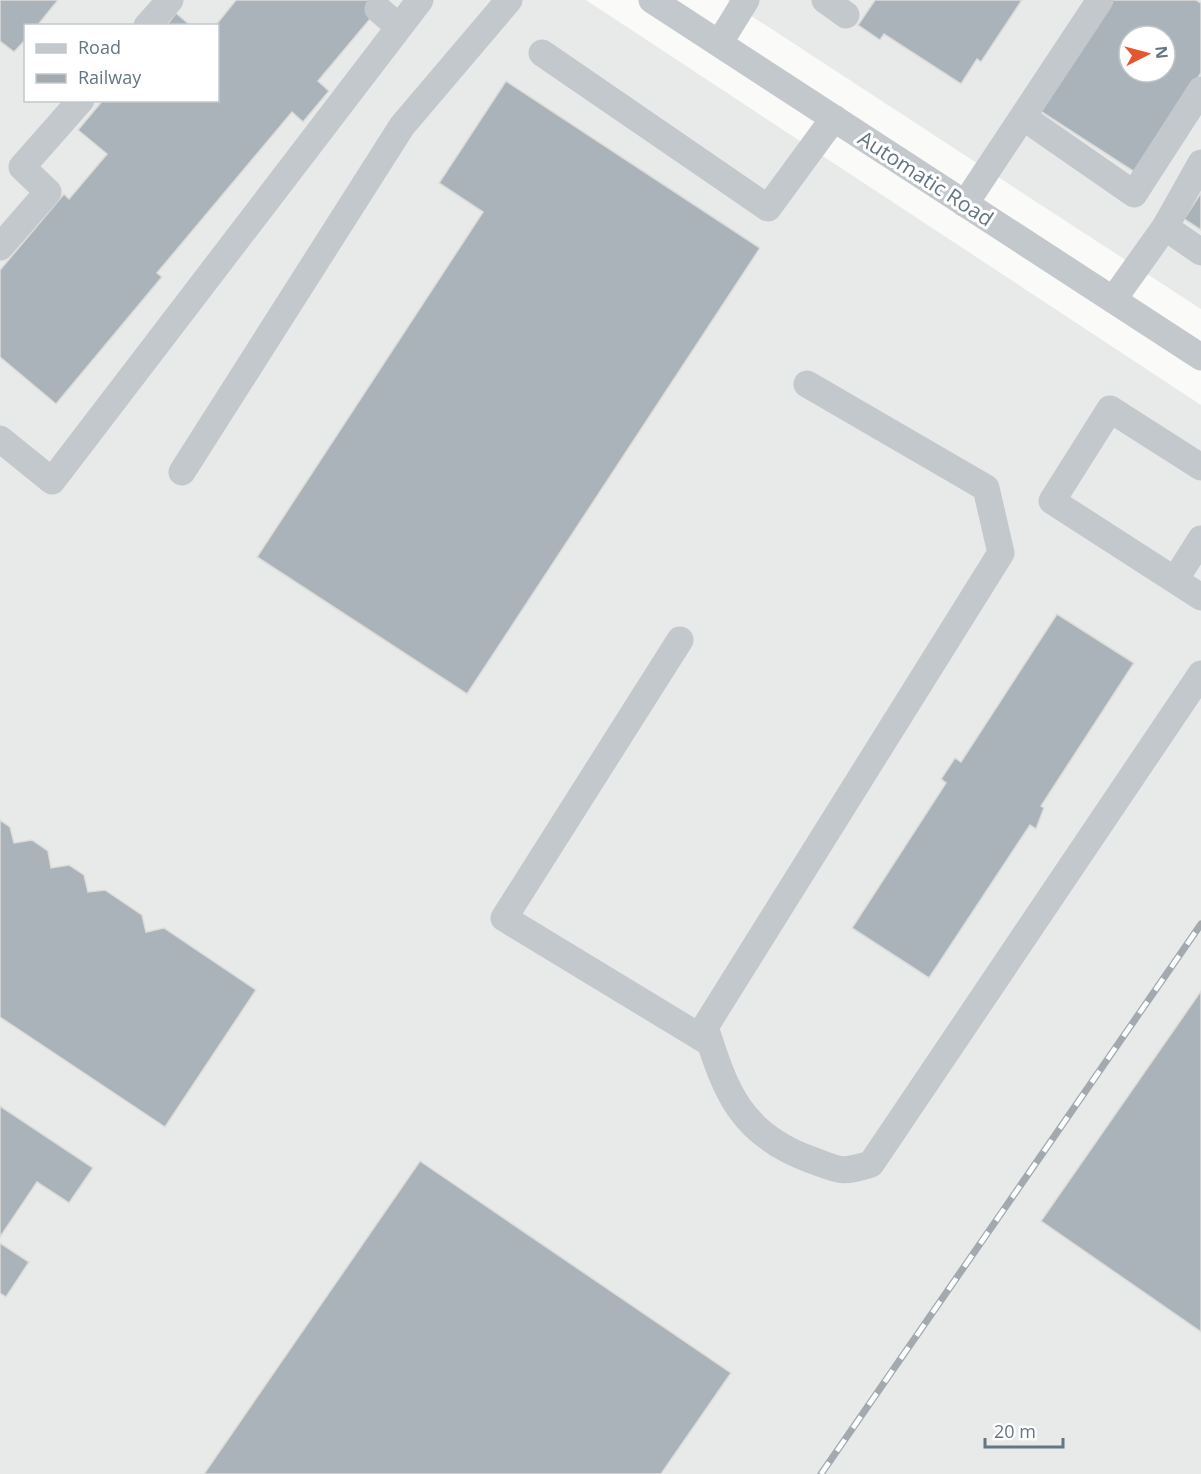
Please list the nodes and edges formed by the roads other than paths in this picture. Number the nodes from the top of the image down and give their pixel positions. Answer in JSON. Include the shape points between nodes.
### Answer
{"nodes":[{"id":1,"x":170,"y":0,"type":"edge"},
{"id":2,"x":420,"y":0,"type":"edge"},
{"id":3,"x":509,"y":0,"type":"edge"},
{"id":4,"x":652,"y":0,"type":"edge"},
{"id":5,"x":746,"y":0,"type":"edge"},
{"id":6,"x":1100,"y":0,"type":"edge"},
{"id":7,"x":378,"y":9,"type":"dead end"},
{"id":8,"x":691,"y":11,"type":"edge"},
{"id":9,"x":149,"y":24,"type":"edge"},
{"id":10,"x":399,"y":27,"type":"junction"},
{"id":11,"x":720,"y":42,"type":"junction"},
{"id":12,"x":542,"y":53,"type":"dead end"},
{"id":13,"x":1201,"y":90,"type":"edge"},
{"id":14,"x":79,"y":102,"type":"edge"},
{"id":15,"x":1023,"y":117,"type":"junction"},
{"id":16,"x":834,"y":118,"type":"junction"},
{"id":17,"x":1201,"y":164,"type":"edge"},
{"id":18,"x":965,"y":204,"type":"junction"},
{"id":19,"x":1165,"y":227,"type":"junction"},
{"id":20,"x":0,"y":247,"type":"edge"},
{"id":21,"x":1201,"y":252,"type":"edge"},
{"id":22,"x":1113,"y":300,"type":"junction"},
{"id":23,"x":1201,"y":357,"type":"edge"},
{"id":24,"x":807,"y":384,"type":"dead end"},
{"id":25,"x":0,"y":439,"type":"edge"},
{"id":26,"x":1201,"y":467,"type":"edge"},
{"id":27,"x":182,"y":472,"type":"dead end"},
{"id":28,"x":1201,"y":539,"type":"edge"},
{"id":29,"x":1175,"y":580,"type":"junction"},
{"id":30,"x":1201,"y":597,"type":"edge"},
{"id":31,"x":680,"y":640,"type":"dead end"},
{"id":32,"x":1201,"y":674,"type":"edge"},
{"id":33,"x":710,"y":1043,"type":"junction"}],
"edges":[{"from":1,"to":9,"type":"street"},
{"from":2,"to":10,"type":"street"},
{"from":3,"to":27,"type":"street","via":[[402,126]]},
{"from":4,"to":8,"type":"street","name":"Automatic Road"},
{"from":5,"to":11,"type":"street"},
{"from":6,"to":15,"type":"street"},
{"from":7,"to":10,"type":"street"},
{"from":8,"to":11,"type":"street","name":"Automatic Road"},
{"from":10,"to":25,"type":"street","via":[[52,481]]},
{"from":11,"to":16,"type":"street","name":"Automatic Road"},
{"from":12,"to":16,"type":"street","via":[[768,208]]},
{"from":13,"to":15,"type":"street","via":[[1134,194]]},
{"from":14,"to":20,"type":"street","via":[[22,167],[48,192]]},
{"from":15,"to":18,"type":"street"},
{"from":16,"to":18,"type":"street","name":"Automatic Road"},
{"from":17,"to":19,"type":"street"},
{"from":18,"to":22,"type":"street","name":"Automatic Road"},
{"from":19,"to":21,"type":"street"},
{"from":19,"to":22,"type":"street"},
{"from":22,"to":23,"type":"street","name":"Automatic Road"},
{"from":24,"to":33,"type":"street","via":[[986,489],[1001,553],[705,1027]]},
{"from":26,"to":29,"type":"street","via":[[1110,409],[1052,501]]},
{"from":28,"to":29,"type":"street"},
{"from":29,"to":30,"type":"street"},
{"from":31,"to":33,"type":"street","via":[[504,918]]},
{"from":32,"to":33,"type":"street","via":[[871,1164],[845,1172],[780,1148],[739,1108]]}]}
